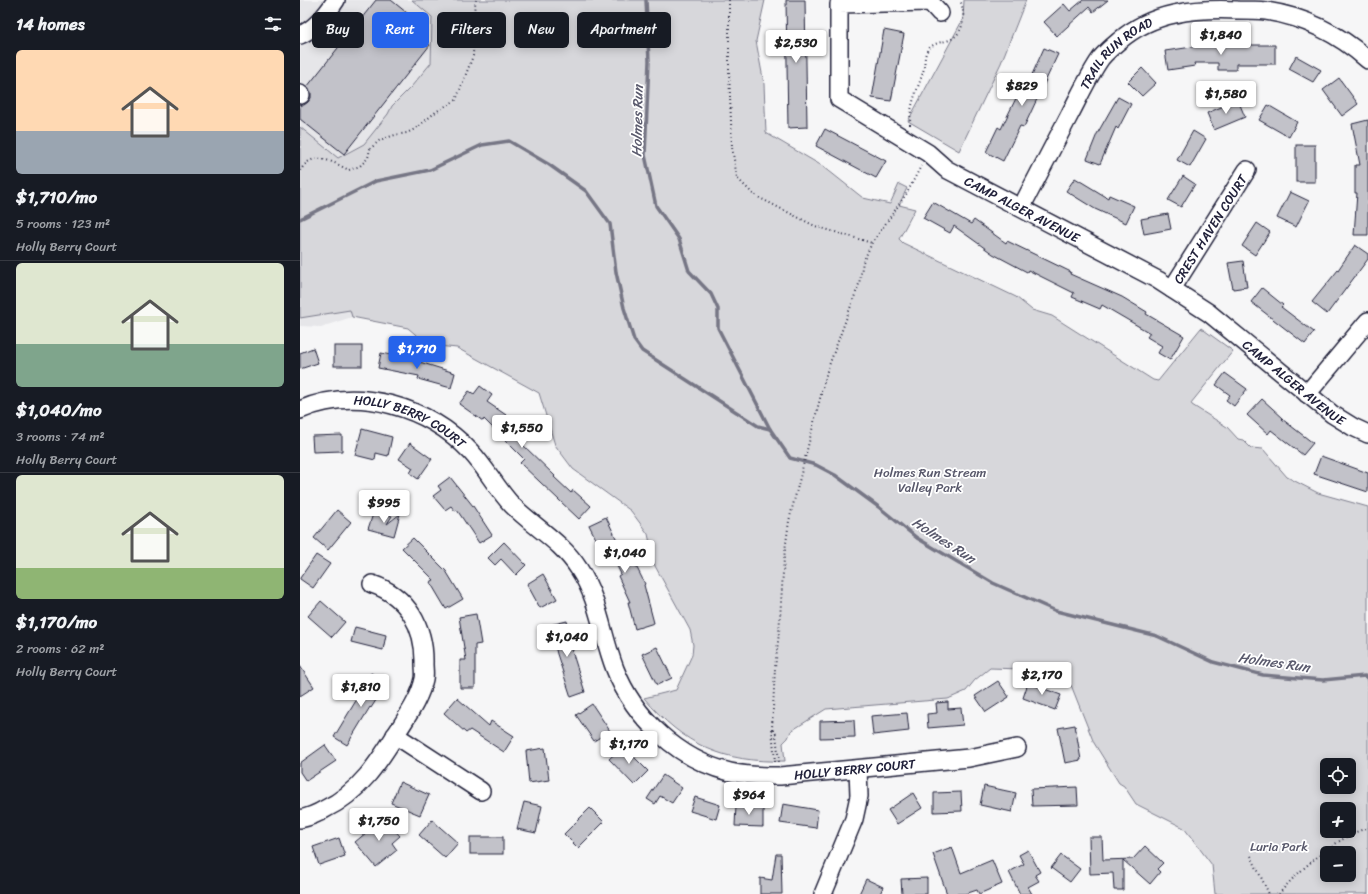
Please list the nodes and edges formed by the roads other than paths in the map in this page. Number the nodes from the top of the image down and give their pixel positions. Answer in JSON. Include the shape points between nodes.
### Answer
{"nodes":[{"id":1,"x":336,"y":0,"type":"edge"},
{"id":2,"x":940,"y":13,"type":"dead end"},
{"id":3,"x":300,"y":35,"type":"edge"},
{"id":4,"x":1366,"y":55,"type":"edge"},
{"id":5,"x":1247,"y":170,"type":"dead end"},
{"id":6,"x":1021,"y":208,"type":"junction"},
{"id":7,"x":1172,"y":289,"type":"junction"},
{"id":8,"x":1368,"y":321,"type":"edge"},
{"id":9,"x":1307,"y":394,"type":"junction"},
{"id":10,"x":300,"y":410,"type":"edge"},
{"id":11,"x":1368,"y":434,"type":"edge"},
{"id":12,"x":372,"y":584,"type":"dead end"},
{"id":13,"x":395,"y":735,"type":"junction"},
{"id":14,"x":1017,"y":748,"type":"dead end"},
{"id":15,"x":858,"y":769,"type":"junction"},
{"id":16,"x":481,"y":791,"type":"dead end"},
{"id":17,"x":300,"y":819,"type":"edge"},
{"id":18,"x":823,"y":894,"type":"edge"}],
"edges":[{"from":1,"to":3,"type":"street","via":[[328,13],[306,33]]},
{"from":2,"to":6,"type":"street","name":"CAMP ALGER AVENUE","via":[[930,2],[839,4],[839,99],[928,153],[946,169]]},
{"from":4,"to":6,"type":"street","name":"TRAIL RUN ROAD","via":[[1312,23],[1264,11],[1186,11],[1149,22],[1129,32],[1102,58],[1086,82]]},
{"from":5,"to":7,"type":"street","name":"CREST HAVEN COURT"},
{"from":6,"to":7,"type":"street","name":"CAMP ALGER AVENUE"},
{"from":7,"to":9,"type":"street","name":"CAMP ALGER AVENUE","via":[[1209,313]]},
{"from":8,"to":9,"type":"street"},
{"from":9,"to":11,"type":"street","name":"CAMP ALGER AVENUE","via":[[1332,414]]},
{"from":10,"to":15,"type":"street","name":"HOLLY BERRY COURT","via":[[336,400],[382,402],[420,415],[440,425],[457,438],[472,452],[510,503],[554,539],[579,568],[594,599],[615,670],[624,689],[645,719],[670,743],[708,764],[730,772],[754,776]]},
{"from":12,"to":13,"type":"street","via":[[394,594],[404,604],[421,635],[424,651],[424,678],[421,689],[414,706]]},
{"from":13,"to":16,"type":"street"},
{"from":13,"to":17,"type":"street","via":[[365,779],[352,792],[336,804]]},
{"from":14,"to":15,"type":"street","name":"HOLLY BERRY COURT","via":[[970,758]]},
{"from":15,"to":18,"type":"street","via":[[859,796],[854,819]]}]}
